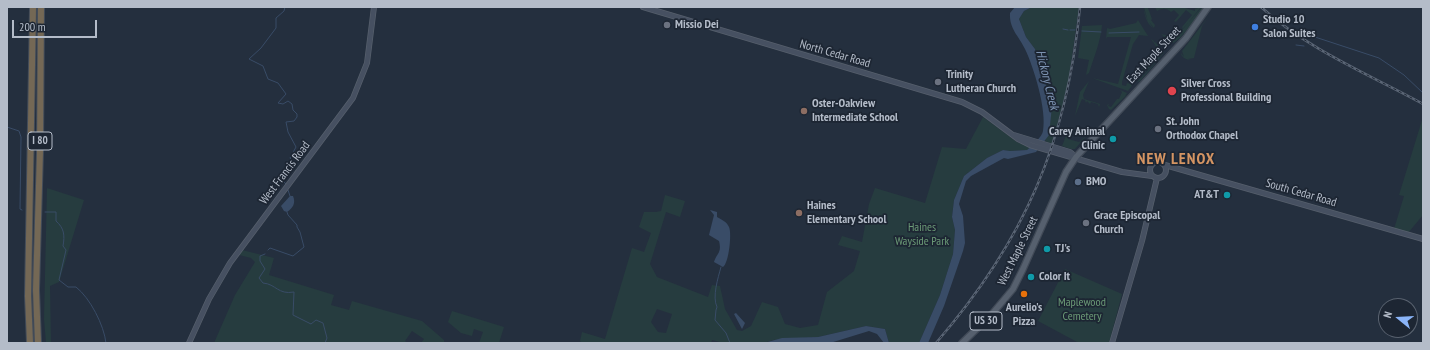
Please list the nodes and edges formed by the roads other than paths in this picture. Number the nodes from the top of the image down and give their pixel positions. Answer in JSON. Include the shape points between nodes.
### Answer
{"nodes":[{"id":1,"x":32,"y":7,"type":"edge"},
{"id":2,"x":41,"y":7,"type":"edge"},
{"id":3,"x":374,"y":7,"type":"edge"},
{"id":4,"x":643,"y":7,"type":"edge"},
{"id":5,"x":1208,"y":7,"type":"edge"},
{"id":6,"x":1076,"y":157,"type":"junction"},
{"id":7,"x":1165,"y":165,"type":"junction"},
{"id":8,"x":1173,"y":167,"type":"junction"},
{"id":9,"x":1151,"y":170,"type":"junction"},
{"id":10,"x":1166,"y":171,"type":"junction"},
{"id":11,"x":1144,"y":174,"type":"junction"},
{"id":12,"x":1154,"y":177,"type":"junction"},
{"id":13,"x":1423,"y":239,"type":"edge"},
{"id":14,"x":30,"y":343,"type":"edge"},
{"id":15,"x":38,"y":343,"type":"edge"},
{"id":16,"x":189,"y":343,"type":"edge"},
{"id":17,"x":962,"y":343,"type":"edge"},
{"id":18,"x":1112,"y":343,"type":"edge"}],
"edges":[{"from":1,"to":14,"type":"highway","number":"I 80","via":[[28,282]]},
{"from":2,"to":15,"type":"highway","number":"I 80","via":[[36,290]]},
{"from":3,"to":16,"type":"street","name":"West Francis Road","via":[[367,63],[353,98],[230,263],[209,299]]},
{"from":4,"to":6,"type":"street","name":"North Cedar Road","via":[[962,102],[982,112],[1026,142],[1070,152]]},
{"from":5,"to":6,"type":"main road","name":"East Maple Street","number":"US 30","via":[[1186,38]]},
{"from":6,"to":11,"type":"street","name":"North Cedar Road","via":[[1122,172]]},
{"from":6,"to":17,"type":"main road","name":"West Maple Street","number":"US 30","via":[[1066,172],[1013,289]]},
{"from":7,"to":8,"type":"street","name":"South Cedar Road"},
{"from":7,"to":9,"type":"street","via":[[1157,163]]},
{"from":7,"to":10,"type":"street"},
{"from":8,"to":10,"type":"street"},
{"from":8,"to":13,"type":"street","name":"South Cedar Road"},
{"from":9,"to":11,"type":"street"},
{"from":9,"to":12,"type":"street"},
{"from":10,"to":12,"type":"street","via":[[1163,176]]},
{"from":11,"to":12,"type":"street","name":"North Cedar Road"},
{"from":12,"to":18,"type":"street","via":[[1142,241]]}]}
